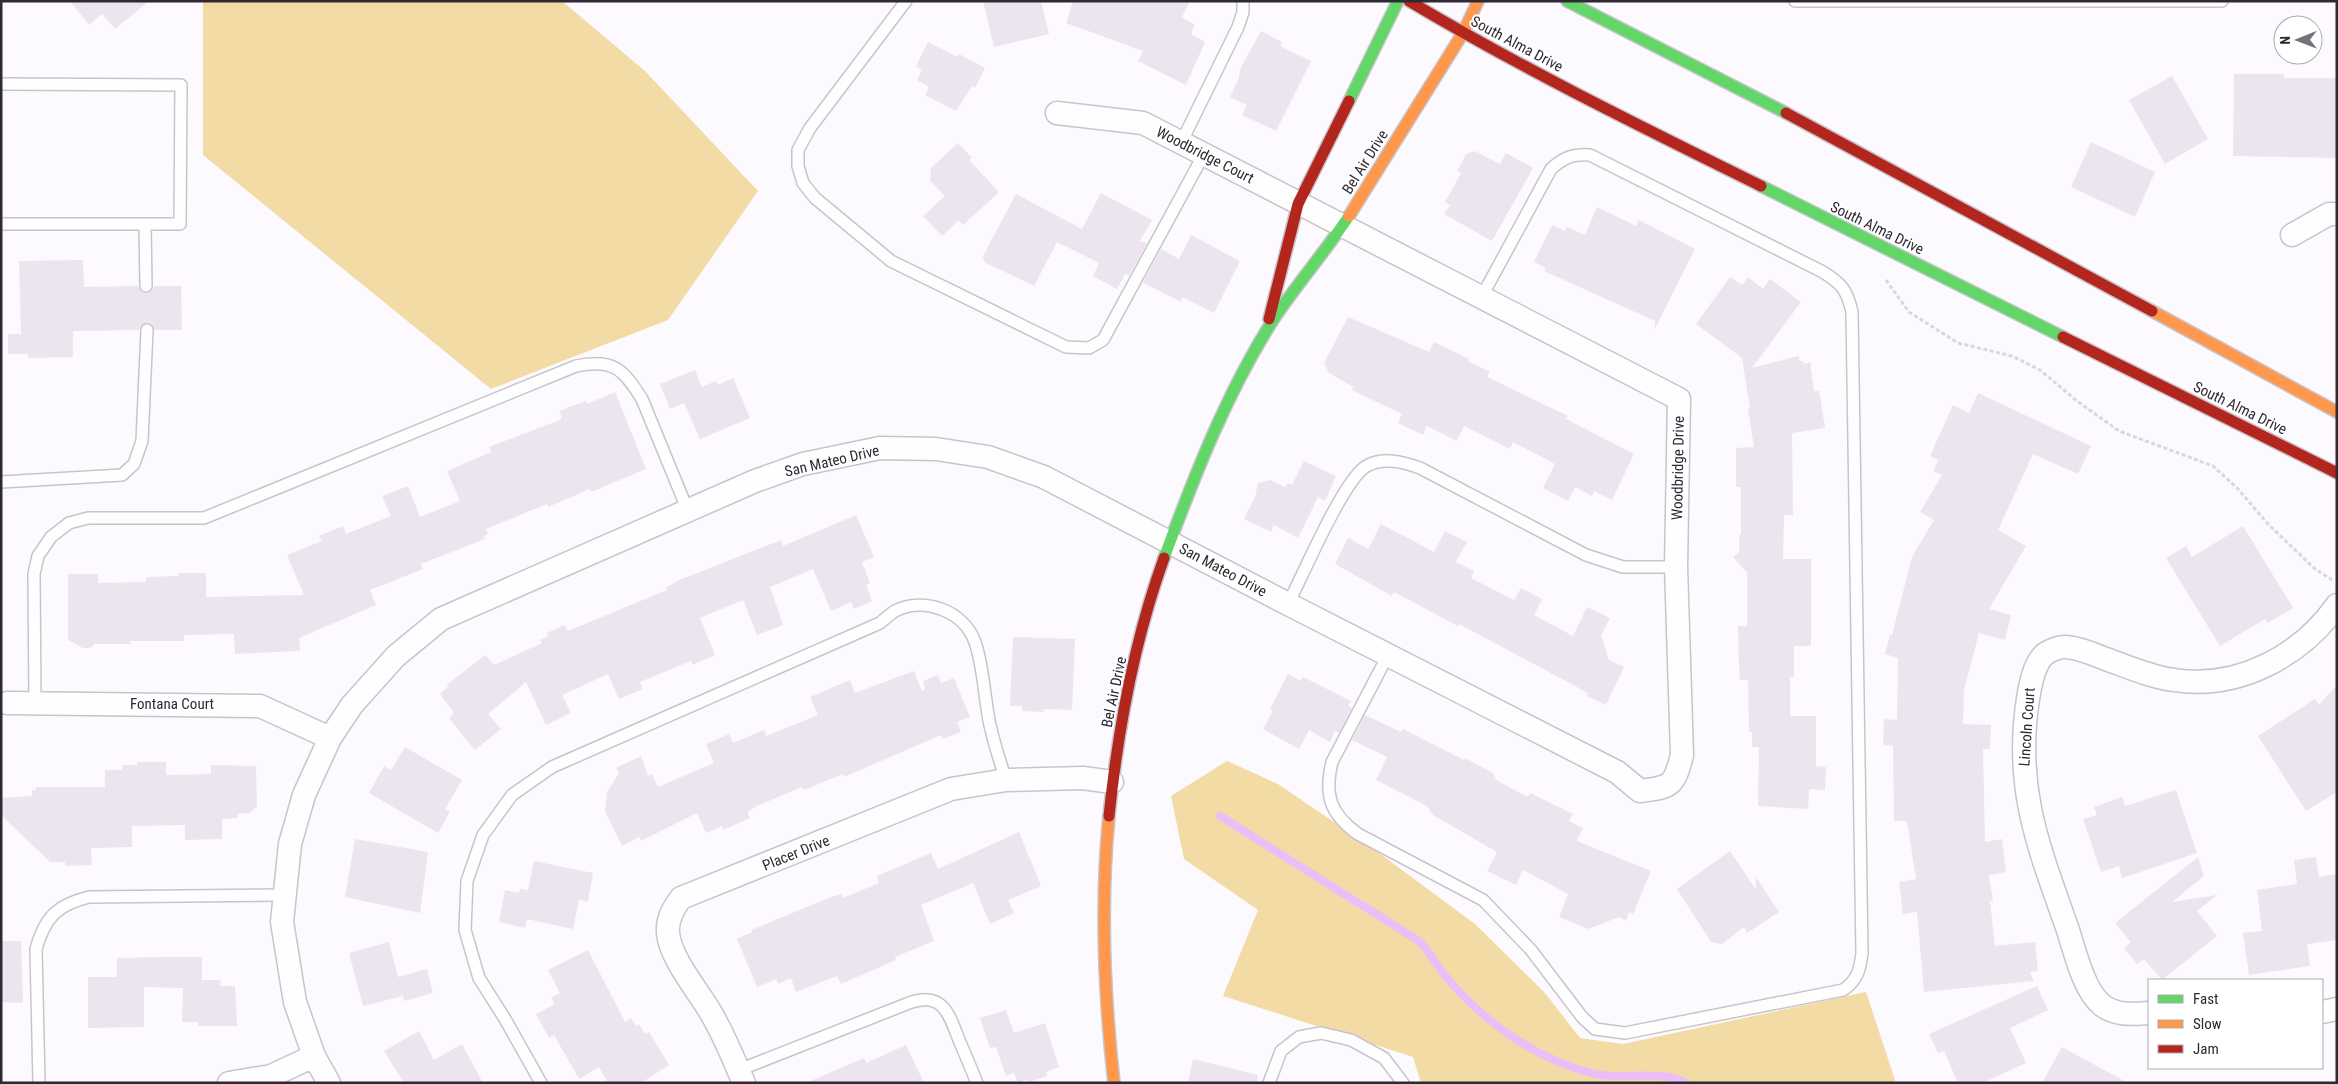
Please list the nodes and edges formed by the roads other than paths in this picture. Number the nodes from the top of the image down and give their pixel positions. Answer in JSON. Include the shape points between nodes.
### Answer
{"nodes":[{"id":1,"x":906,"y":1,"type":"edge"},
{"id":2,"x":1243,"y":1,"type":"edge"},
{"id":3,"x":1398,"y":1,"type":"edge"},
{"id":4,"x":1408,"y":1,"type":"edge"},
{"id":5,"x":1478,"y":1,"type":"edge"},
{"id":6,"x":1567,"y":1,"type":"edge"},
{"id":7,"x":1794,"y":1,"type":"edge"},
{"id":8,"x":2222,"y":1,"type":"edge"},
{"id":9,"x":1463,"y":33,"type":"junction"},
{"id":10,"x":1,"y":84,"type":"edge"},
{"id":11,"x":1057,"y":113,"type":"dead end"},
{"id":12,"x":1181,"y":143,"type":"junction"},
{"id":13,"x":1204,"y":154,"type":"junction"},
{"id":14,"x":1298,"y":204,"type":"junction"},
{"id":15,"x":2337,"y":214,"type":"edge"},
{"id":16,"x":1,"y":224,"type":"edge"},
{"id":17,"x":145,"y":224,"type":"junction"},
{"id":18,"x":1342,"y":227,"type":"junction"},
{"id":19,"x":2292,"y":235,"type":"dead end"},
{"id":20,"x":146,"y":286,"type":"dead end"},
{"id":21,"x":1481,"y":298,"type":"junction"},
{"id":22,"x":147,"y":330,"type":"dead end"},
{"id":23,"x":1266,"y":332,"type":"junction"},
{"id":24,"x":2337,"y":412,"type":"edge"},
{"id":25,"x":2337,"y":473,"type":"edge"},
{"id":26,"x":1,"y":482,"type":"edge"},
{"id":27,"x":688,"y":511,"type":"junction"},
{"id":28,"x":1170,"y":542,"type":"junction"},
{"id":29,"x":1676,"y":568,"type":"junction"},
{"id":30,"x":1288,"y":604,"type":"junction"},
{"id":31,"x":2337,"y":605,"type":"edge"},
{"id":32,"x":1388,"y":655,"type":"junction"},
{"id":33,"x":6,"y":703,"type":"dead end"},
{"id":34,"x":35,"y":703,"type":"junction"},
{"id":35,"x":330,"y":738,"type":"junction"},
{"id":36,"x":1006,"y":780,"type":"junction"},
{"id":37,"x":1112,"y":782,"type":"junction"},
{"id":38,"x":1664,"y":788,"type":"joint"},
{"id":39,"x":284,"y":895,"type":"junction"},
{"id":40,"x":2337,"y":1009,"type":"edge"},
{"id":41,"x":2323,"y":1012,"type":"edge"},
{"id":42,"x":2148,"y":1013,"type":"edge"},
{"id":43,"x":314,"y":1056,"type":"junction"},
{"id":44,"x":741,"y":1077,"type":"edge"},
{"id":45,"x":40,"y":1083,"type":"edge"},
{"id":46,"x":229,"y":1083,"type":"edge"},
{"id":47,"x":329,"y":1083,"type":"edge"},
{"id":48,"x":541,"y":1083,"type":"edge"},
{"id":49,"x":977,"y":1083,"type":"edge"},
{"id":50,"x":1114,"y":1083,"type":"edge"},
{"id":51,"x":1269,"y":1083,"type":"edge"},
{"id":52,"x":1403,"y":1083,"type":"edge"}],
"edges":[{"from":1,"to":13,"type":"lane","via":[[810,128],[798,150],[803,183],[815,198],[891,261],[1066,347],[1089,348],[1103,340]]},
{"from":2,"to":12,"type":"lane","via":[[1238,27]]},
{"from":3,"to":14,"type":"main road","name":"Bel Air Drive"},
{"from":4,"to":9,"type":"main road","name":"South Alma Drive"},
{"from":5,"to":9,"type":"main road","name":"Bel Air Drive"},
{"from":6,"to":24,"type":"main road","via":[[1654,43],[1949,200]]},
{"from":7,"to":8,"type":"lane"},
{"from":9,"to":18,"type":"main road","name":"Bel Air Drive"},
{"from":9,"to":25,"type":"main road","name":"South Alma Drive","via":[[1623,118]]},
{"from":10,"to":17,"type":"lane","via":[[181,85],[180,224]]},
{"from":11,"to":12,"type":"street","name":"Woodbridge Court","via":[[1143,122]]},
{"from":12,"to":13,"type":"street","name":"Woodbridge Court"},
{"from":13,"to":14,"type":"street","name":"Woodbridge Court"},
{"from":14,"to":18,"type":"street","name":"Woodbridge Court"},
{"from":14,"to":23,"type":"main road","name":"Bel Air Drive"},
{"from":15,"to":19,"type":"street","via":[[2329,214]]},
{"from":16,"to":17,"type":"lane"},
{"from":17,"to":20,"type":"lane"},
{"from":18,"to":21,"type":"street","name":"Woodbridge Drive"},
{"from":18,"to":23,"type":"main road","name":"Bel Air Drive"},
{"from":21,"to":29,"type":"street","name":"Woodbridge Drive","via":[[1679,399]]},
{"from":21,"to":32,"type":"lane","via":[[1551,169],[1562,159],[1576,154],[1590,155],[1823,272],[1847,292],[1852,320],[1862,952],[1859,972],[1853,984],[1843,990],[1625,1033],[1596,1028],[1582,1017],[1507,923],[1484,900],[1358,834],[1334,811],[1328,795],[1332,762]]},
{"from":22,"to":26,"type":"lane","via":[[142,441],[134,464],[122,475]]},
{"from":23,"to":28,"type":"main road","name":"Bel Air Drive","via":[[1220,418]]},
{"from":27,"to":28,"type":"street","name":"San Mateo Drive","via":[[803,464],[880,448],[936,449],[988,457],[1044,477]]},
{"from":27,"to":34,"type":"lane","via":[[634,386],[621,370],[604,363],[576,366],[204,518],[88,518],[69,523],[51,537],[38,556],[34,574]]},
{"from":27,"to":35,"type":"street","name":"San Mateo Drive","via":[[441,619],[396,656],[352,705]]},
{"from":28,"to":30,"type":"street","name":"San Mateo Drive"},
{"from":28,"to":37,"type":"main road","name":"Bel Air Drive","via":[[1146,616]]},
{"from":29,"to":30,"type":"lane","via":[[1623,567],[1603,562],[1420,468],[1400,461],[1385,461],[1366,466],[1355,476]]},
{"from":29,"to":38,"type":"street","name":"Woodbridge Drive","via":[[1682,755],[1676,778]]},
{"from":30,"to":32,"type":"street","name":"San Mateo Drive"},
{"from":31,"to":42,"type":"street","name":"Lincoln Court","via":[[2316,630],[2280,660],[2230,678],[2202,683],[2174,680],[2139,672],[2084,650],[2064,646],[2044,654],[2031,678],[2024,729],[2025,786],[2046,870],[2090,990],[2102,1005],[2115,1012]]},
{"from":32,"to":38,"type":"street","name":"San Mateo Drive","via":[[1617,772],[1640,791]]},
{"from":33,"to":34,"type":"street","name":"Fontana Court"},
{"from":34,"to":35,"type":"street","name":"Fontana Court","via":[[260,706]]},
{"from":35,"to":39,"type":"street","name":"San Mateo Drive","via":[[302,803],[290,844]]},
{"from":36,"to":37,"type":"street","name":"Placer Drive","via":[[1083,778]]},
{"from":36,"to":44,"type":"street","name":"Placer Drive","via":[[951,789],[681,898],[668,922],[672,948],[712,1015]]},
{"from":36,"to":48,"type":"lane","via":[[990,725],[975,641],[965,625],[950,612],[933,606],[914,605],[895,611],[880,623],[552,767],[512,795],[483,835],[467,881],[466,930],[479,978]]},
{"from":37,"to":50,"type":"main road","name":"Bel Air Drive","via":[[1104,950]]},
{"from":39,"to":43,"type":"street","name":"San Mateo Drive","via":[[282,922],[295,1002]]},
{"from":39,"to":45,"type":"lane","via":[[89,897],[70,902],[53,913],[41,930],[36,949]]},
{"from":40,"to":41,"type":"street"},
{"from":43,"to":46,"type":"street","via":[[271,1076]]},
{"from":43,"to":47,"type":"street","name":"San Mateo Drive"},
{"from":44,"to":49,"type":"lane","via":[[909,1003],[928,999],[938,1002],[951,1016]]},
{"from":51,"to":52,"type":"lane","via":[[1281,1051],[1299,1037],[1321,1033],[1350,1040],[1384,1058]]}]}
